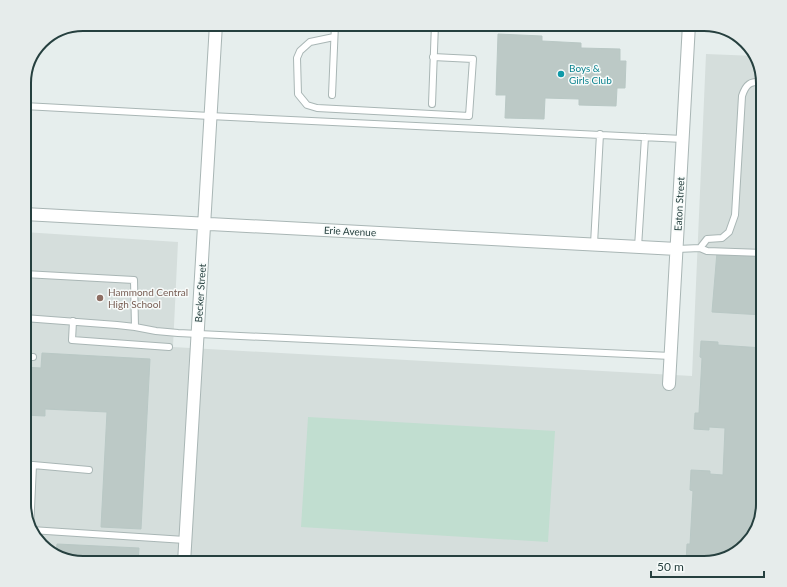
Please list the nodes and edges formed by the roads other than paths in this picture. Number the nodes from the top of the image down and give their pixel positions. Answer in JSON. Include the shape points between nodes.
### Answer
{"nodes":[{"id":1,"x":216,"y":31,"type":"edge"},
{"id":2,"x":334,"y":31,"type":"edge"},
{"id":3,"x":435,"y":31,"type":"edge"},
{"id":4,"x":689,"y":31,"type":"edge"},
{"id":5,"x":334,"y":37,"type":"junction"},
{"id":6,"x":433,"y":57,"type":"junction"},
{"id":7,"x":756,"y":82,"type":"edge"},
{"id":8,"x":332,"y":95,"type":"dead end"},
{"id":9,"x":432,"y":104,"type":"dead end"},
{"id":10,"x":31,"y":106,"type":"edge"},
{"id":11,"x":210,"y":116,"type":"junction"},
{"id":12,"x":600,"y":134,"type":"junction"},
{"id":13,"x":645,"y":137,"type":"junction"},
{"id":14,"x":683,"y":139,"type":"junction"},
{"id":15,"x":31,"y":214,"type":"edge"},
{"id":16,"x":205,"y":223,"type":"junction"},
{"id":17,"x":594,"y":244,"type":"junction"},
{"id":18,"x":638,"y":247,"type":"junction"},
{"id":19,"x":700,"y":248,"type":"junction"},
{"id":20,"x":677,"y":249,"type":"junction"},
{"id":21,"x":756,"y":252,"type":"edge"},
{"id":22,"x":31,"y":274,"type":"edge"},
{"id":23,"x":31,"y":318,"type":"edge"},
{"id":24,"x":73,"y":321,"type":"junction"},
{"id":25,"x":135,"y":327,"type":"junction"},
{"id":26,"x":198,"y":334,"type":"junction"},
{"id":27,"x":169,"y":347,"type":"dead end"},
{"id":28,"x":671,"y":356,"type":"junction"},
{"id":29,"x":670,"y":384,"type":"dead end"},
{"id":30,"x":33,"y":465,"type":"joint"},
{"id":31,"x":89,"y":470,"type":"dead end"},
{"id":32,"x":32,"y":510,"type":"edge"},
{"id":33,"x":38,"y":530,"type":"edge"},
{"id":34,"x":186,"y":540,"type":"junction"},
{"id":35,"x":185,"y":556,"type":"edge"}],
"edges":[{"from":1,"to":11,"type":"street","name":"Becker Street"},
{"from":2,"to":5,"type":"lane"},
{"from":3,"to":6,"type":"lane"},
{"from":4,"to":14,"type":"street","name":"Eaton Street"},
{"from":5,"to":6,"type":"lane","via":[[310,42],[300,51],[297,58],[298,94],[307,105],[317,108],[469,116],[473,59]]},
{"from":5,"to":8,"type":"lane"},
{"from":6,"to":9,"type":"lane"},
{"from":7,"to":19,"type":"lane","via":[[744,88],[742,96],[735,216],[729,232],[722,238],[707,239]]},
{"from":10,"to":11,"type":"lane"},
{"from":11,"to":12,"type":"lane"},
{"from":11,"to":16,"type":"street","name":"Becker Street"},
{"from":12,"to":13,"type":"lane"},
{"from":12,"to":17,"type":"lane"},
{"from":13,"to":14,"type":"lane"},
{"from":13,"to":18,"type":"lane"},
{"from":14,"to":20,"type":"street","name":"Eaton Street"},
{"from":15,"to":16,"type":"street","name":"Erie Avenue"},
{"from":16,"to":17,"type":"street","name":"Erie Avenue"},
{"from":16,"to":26,"type":"street","name":"Becker Street"},
{"from":17,"to":18,"type":"street","name":"Erie Avenue"},
{"from":18,"to":20,"type":"street","name":"Erie Avenue"},
{"from":19,"to":20,"type":"lane"},
{"from":19,"to":21,"type":"lane","via":[[707,251]]},
{"from":20,"to":28,"type":"street","name":"Eaton Street"},
{"from":22,"to":25,"type":"lane","via":[[134,280]]},
{"from":23,"to":24,"type":"lane"},
{"from":24,"to":25,"type":"lane"},
{"from":24,"to":27,"type":"lane","via":[[72,340]]},
{"from":25,"to":26,"type":"lane","via":[[178,334]]},
{"from":26,"to":28,"type":"lane"},
{"from":26,"to":34,"type":"street","name":"Becker Street"},
{"from":28,"to":29,"type":"street","name":"Eaton Street"},
{"from":30,"to":31,"type":"lane"},
{"from":30,"to":32,"type":"lane"},
{"from":33,"to":34,"type":"lane"},
{"from":34,"to":35,"type":"street","name":"Becker Street"}]}
